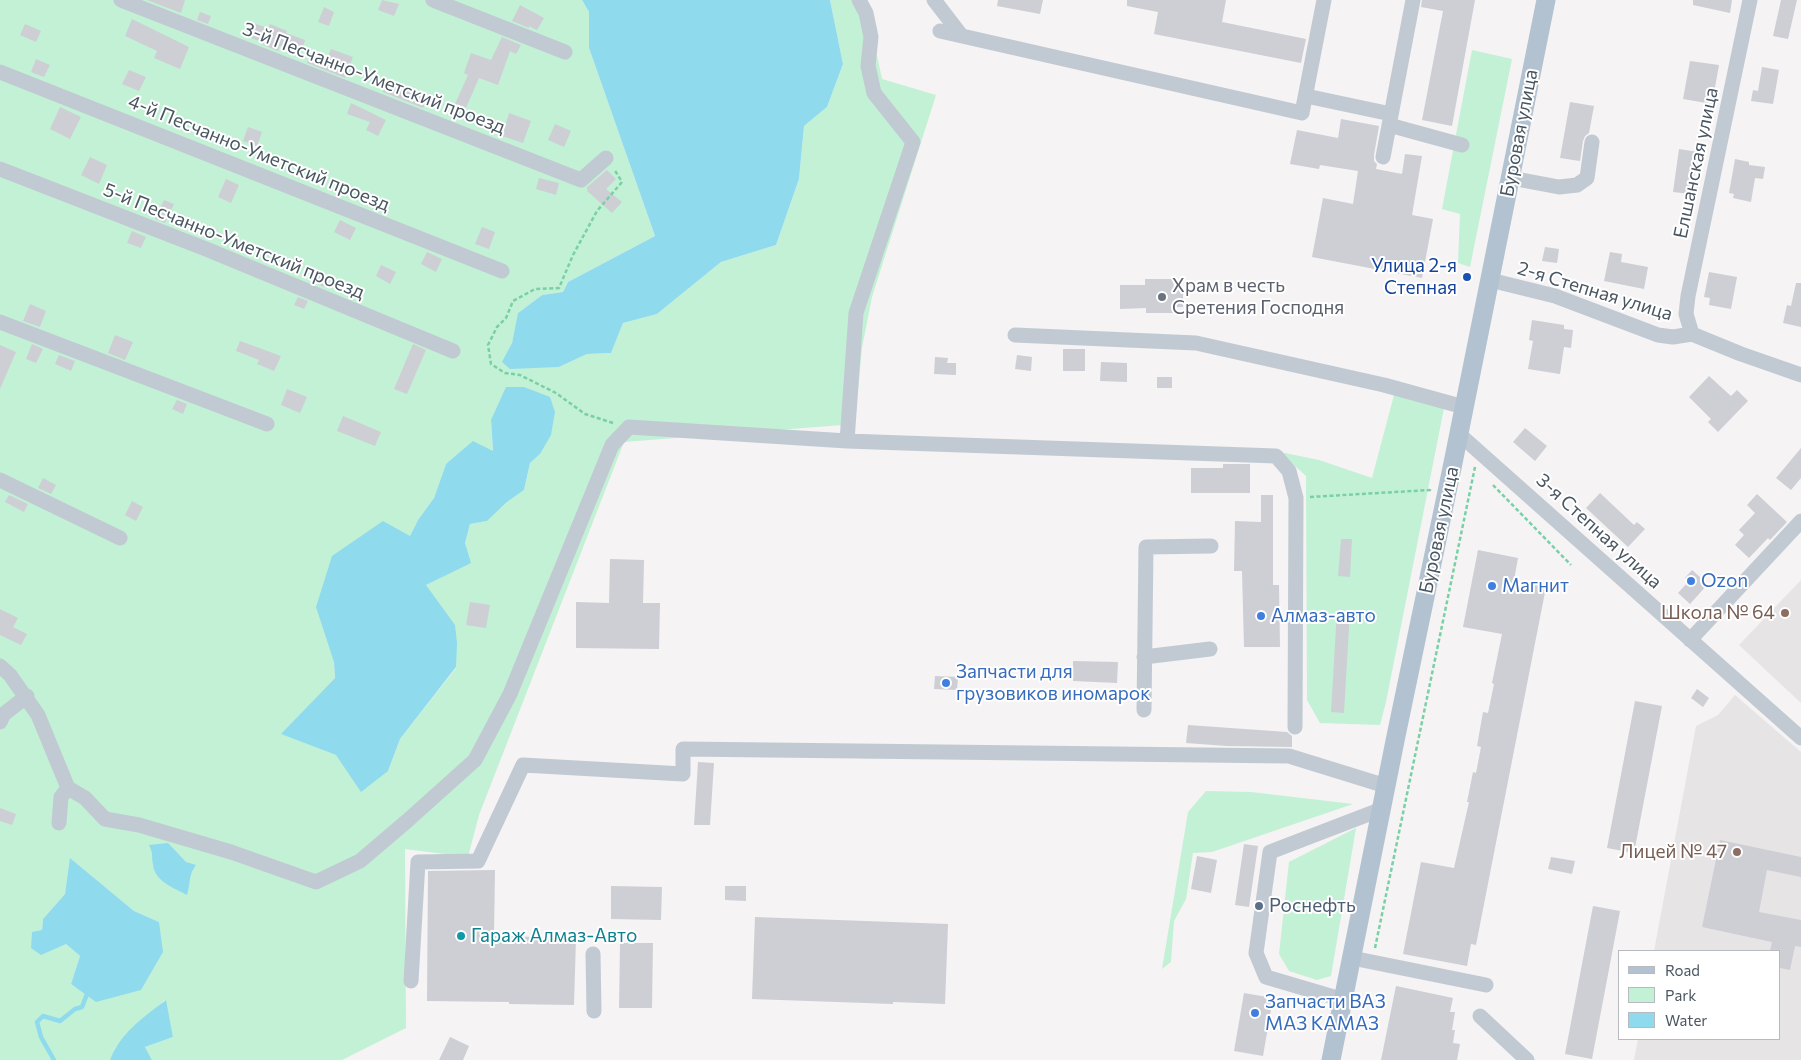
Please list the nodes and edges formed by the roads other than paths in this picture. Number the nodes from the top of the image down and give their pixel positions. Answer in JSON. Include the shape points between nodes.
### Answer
{"nodes":[{"id":1,"x":121,"y":0,"type":"edge"},
{"id":2,"x":433,"y":0,"type":"edge"},
{"id":3,"x":859,"y":0,"type":"edge"},
{"id":4,"x":934,"y":0,"type":"edge"},
{"id":5,"x":1324,"y":0,"type":"edge"},
{"id":6,"x":1413,"y":0,"type":"edge"},
{"id":7,"x":1546,"y":0,"type":"edge"},
{"id":8,"x":1750,"y":0,"type":"edge"},
{"id":9,"x":940,"y":31,"type":"dead end"},
{"id":10,"x":961,"y":35,"type":"junction"},
{"id":11,"x":565,"y":52,"type":"dead end"},
{"id":12,"x":0,"y":72,"type":"edge"},
{"id":13,"x":1306,"y":96,"type":"junction"},
{"id":14,"x":1390,"y":119,"type":"junction"},
{"id":15,"x":1592,"y":142,"type":"dead end"},
{"id":16,"x":1462,"y":145,"type":"dead end"},
{"id":17,"x":1383,"y":157,"type":"dead end"},
{"id":18,"x":606,"y":158,"type":"road end"},
{"id":19,"x":0,"y":170,"type":"edge"},
{"id":20,"x":1510,"y":178,"type":"junction"},
{"id":21,"x":502,"y":271,"type":"dead end"},
{"id":22,"x":1490,"y":280,"type":"junction"},
{"id":23,"x":0,"y":322,"type":"edge"},
{"id":24,"x":1692,"y":334,"type":"junction"},
{"id":25,"x":1015,"y":335,"type":"dead end"},
{"id":26,"x":453,"y":351,"type":"dead end"},
{"id":27,"x":1801,"y":375,"type":"edge"},
{"id":28,"x":1464,"y":408,"type":"junction"},
{"id":29,"x":267,"y":424,"type":"dead end"},
{"id":30,"x":1459,"y":434,"type":"junction"},
{"id":31,"x":847,"y":441,"type":"junction"},
{"id":32,"x":0,"y":480,"type":"edge"},
{"id":33,"x":1801,"y":520,"type":"edge"},
{"id":34,"x":120,"y":538,"type":"dead end"},
{"id":35,"x":1211,"y":546,"type":"dead end"},
{"id":36,"x":1690,"y":640,"type":"junction"},
{"id":37,"x":1210,"y":649,"type":"dead end"},
{"id":38,"x":1144,"y":657,"type":"junction"},
{"id":39,"x":0,"y":666,"type":"edge"},
{"id":40,"x":27,"y":696,"type":"junction"},
{"id":41,"x":1144,"y":710,"type":"dead end"},
{"id":42,"x":0,"y":722,"type":"edge"},
{"id":43,"x":1295,"y":726,"type":"dead end"},
{"id":44,"x":1801,"y":738,"type":"edge"},
{"id":45,"x":1386,"y":786,"type":"junction"},
{"id":46,"x":68,"y":788,"type":"junction"},
{"id":47,"x":1382,"y":809,"type":"junction"},
{"id":48,"x":58,"y":823,"type":"dead end"},
{"id":49,"x":593,"y":954,"type":"dead end"},
{"id":50,"x":1352,"y":958,"type":"junction"},
{"id":51,"x":411,"y":981,"type":"dead end"},
{"id":52,"x":1486,"y":985,"type":"dead end"},
{"id":53,"x":1344,"y":1000,"type":"junction"},
{"id":54,"x":594,"y":1010,"type":"dead end"},
{"id":55,"x":1480,"y":1016,"type":"dead end"},
{"id":56,"x":1331,"y":1060,"type":"edge"},
{"id":57,"x":1527,"y":1060,"type":"edge"}],
"edges":[{"from":1,"to":18,"type":"street","name":"3-й Песчанно-Уметский проезд","via":[[581,180]]},
{"from":2,"to":11,"type":"street"},
{"from":3,"to":31,"type":"street","via":[[866,13],[871,37],[868,66],[874,93],[913,142],[856,313]]},
{"from":4,"to":10,"type":"street"},
{"from":5,"to":13,"type":"street"},
{"from":6,"to":14,"type":"street"},
{"from":7,"to":20,"type":"main road","name":"Буровая улица"},
{"from":8,"to":24,"type":"street","name":"Елшанская улица","via":[[1688,296],[1686,314]]},
{"from":9,"to":10,"type":"street"},
{"from":10,"to":13,"type":"street","via":[[1302,113]]},
{"from":12,"to":21,"type":"street","name":"4-й Песчанно-Уметский проезд"},
{"from":13,"to":14,"type":"street"},
{"from":14,"to":16,"type":"street"},
{"from":14,"to":17,"type":"street"},
{"from":15,"to":20,"type":"street","via":[[1587,178],[1576,185],[1559,186]]},
{"from":19,"to":26,"type":"street","name":"5-й Песчанно-Уметский проезд","via":[[206,249]]},
{"from":20,"to":22,"type":"main road","name":"Буровая улица"},
{"from":22,"to":24,"type":"street","name":"2-я Степная улица","via":[[1555,296],[1658,335]]},
{"from":22,"to":28,"type":"main road","name":"Буровая улица"},
{"from":23,"to":29,"type":"street"},
{"from":24,"to":27,"type":"street","name":"2-я Степная улица"},
{"from":25,"to":28,"type":"street","via":[[1196,343],[1384,385]]},
{"from":28,"to":30,"type":"main road","name":"Буровая улица"},
{"from":30,"to":36,"type":"street","name":"3-я Степная улица"},
{"from":30,"to":45,"type":"main road","name":"Буровая улица"},
{"from":31,"to":43,"type":"street","via":[[1276,456],[1289,471],[1296,498]]},
{"from":31,"to":46,"type":"street","via":[[629,427],[612,445],[510,694],[475,760],[360,861],[316,882],[231,852],[139,825],[105,819],[84,798]]},
{"from":32,"to":34,"type":"street"},
{"from":33,"to":36,"type":"street"},
{"from":35,"to":38,"type":"street","via":[[1146,547]]},
{"from":36,"to":44,"type":"street","name":"3-я Степная улица"},
{"from":37,"to":38,"type":"street"},
{"from":38,"to":41,"type":"street"},
{"from":39,"to":40,"type":"street"},
{"from":40,"to":42,"type":"street","via":[[4,714]]},
{"from":40,"to":46,"type":"street"},
{"from":45,"to":47,"type":"main road","name":"Буровая улица"},
{"from":45,"to":51,"type":"street","via":[[1289,756],[684,749],[683,774],[524,765],[478,861],[418,862]]},
{"from":46,"to":48,"type":"street","via":[[62,798]]},
{"from":47,"to":50,"type":"main road","name":"Буровая улица"},
{"from":47,"to":53,"type":"street","via":[[1270,852],[1256,953],[1266,977]]},
{"from":49,"to":54,"type":"street"},
{"from":50,"to":52,"type":"street"},
{"from":50,"to":53,"type":"main road","name":"Буровая улица"},
{"from":53,"to":56,"type":"main road","name":"Буровая улица"},
{"from":55,"to":57,"type":"street"}]}
